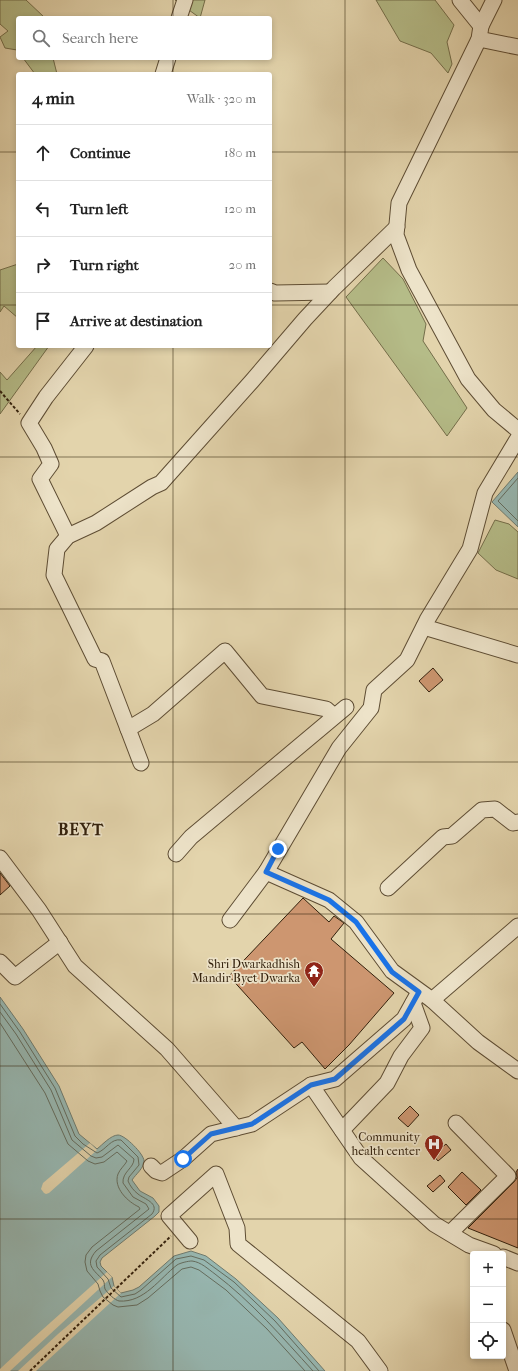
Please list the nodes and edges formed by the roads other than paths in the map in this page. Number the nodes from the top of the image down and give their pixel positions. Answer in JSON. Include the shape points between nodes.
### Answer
{"nodes":[{"id":1,"x":185,"y":0,"type":"edge"},
{"id":2,"x":460,"y":0,"type":"edge"},
{"id":3,"x":494,"y":0,"type":"edge"},
{"id":4,"x":180,"y":16,"type":"edge"},
{"id":5,"x":480,"y":32,"type":"junction"},
{"id":6,"x":518,"y":47,"type":"edge"},
{"id":7,"x":167,"y":60,"type":"edge"},
{"id":8,"x":164,"y":72,"type":"edge"},
{"id":9,"x":397,"y":227,"type":"junction"},
{"id":10,"x":272,"y":292,"type":"edge"},
{"id":11,"x":330,"y":292,"type":"junction"},
{"id":12,"x":84,"y":348,"type":"edge"},
{"id":13,"x":518,"y":430,"type":"edge"},
{"id":14,"x":518,"y":438,"type":"edge"},
{"id":15,"x":68,"y":536,"type":"junction"},
{"id":16,"x":424,"y":627,"type":"junction"},
{"id":17,"x":518,"y":655,"type":"edge"},
{"id":18,"x":346,"y":707,"type":"dead end"},
{"id":19,"x":334,"y":716,"type":"junction"},
{"id":20,"x":128,"y":729,"type":"junction"},
{"id":21,"x":141,"y":763,"type":"dead end"},
{"id":22,"x":518,"y":822,"type":"edge"},
{"id":23,"x":176,"y":854,"type":"dead end"},
{"id":24,"x":0,"y":858,"type":"edge"},
{"id":25,"x":266,"y":872,"type":"junction"},
{"id":26,"x":388,"y":888,"type":"dead end"},
{"id":27,"x":230,"y":920,"type":"dead end"},
{"id":28,"x":518,"y":926,"type":"edge"},
{"id":29,"x":60,"y":942,"type":"junction"},
{"id":30,"x":0,"y":962,"type":"edge"},
{"id":31,"x":416,"y":997,"type":"junction"},
{"id":32,"x":432,"y":1000,"type":"junction"},
{"id":33,"x":518,"y":1071,"type":"edge"},
{"id":34,"x":311,"y":1085,"type":"junction"},
{"id":35,"x":456,"y":1123,"type":"dead end"},
{"id":36,"x":236,"y":1128,"type":"junction"},
{"id":37,"x":342,"y":1130,"type":"junction"},
{"id":38,"x":151,"y":1166,"type":"dead end"},
{"id":39,"x":450,"y":1233,"type":"junction"},
{"id":40,"x":190,"y":1241,"type":"dead end"},
{"id":41,"x":472,"y":1249,"type":"edge"},
{"id":42,"x":506,"y":1258,"type":"edge"},
{"id":43,"x":518,"y":1263,"type":"edge"},
{"id":44,"x":506,"y":1339,"type":"edge"},
{"id":45,"x":380,"y":1371,"type":"edge"},
{"id":46,"x":517,"y":1371,"type":"edge"}],
"edges":[{"from":1,"to":4,"type":"street"},
{"from":2,"to":5,"type":"street"},
{"from":3,"to":5,"type":"street"},
{"from":5,"to":6,"type":"street"},
{"from":5,"to":9,"type":"street","via":[[399,202]]},
{"from":7,"to":8,"type":"street"},
{"from":9,"to":11,"type":"street"},
{"from":9,"to":13,"type":"street","via":[[396,235],[409,270],[468,378],[494,410]]},
{"from":10,"to":11,"type":"street"},
{"from":11,"to":15,"type":"street","via":[[161,483],[96,523]]},
{"from":12,"to":15,"type":"street","via":[[29,423],[51,464],[40,479]]},
{"from":14,"to":16,"type":"street","via":[[485,493],[470,549]]},
{"from":15,"to":20,"type":"street","via":[[57,549],[54,575],[95,659],[102,661]]},
{"from":16,"to":17,"type":"street"},
{"from":16,"to":25,"type":"street","via":[[407,660],[374,690],[371,708],[339,748]]},
{"from":18,"to":19,"type":"street"},
{"from":19,"to":20,"type":"street","via":[[326,709],[262,696],[225,651],[153,714]]},
{"from":19,"to":23,"type":"street","via":[[191,837]]},
{"from":20,"to":21,"type":"street"},
{"from":22,"to":26,"type":"street","via":[[513,823],[495,809],[482,810],[452,836],[443,837]]},
{"from":24,"to":29,"type":"street"},
{"from":25,"to":27,"type":"street"},
{"from":25,"to":31,"type":"street","via":[[329,900],[356,922],[392,972]]},
{"from":28,"to":32,"type":"street"},
{"from":29,"to":30,"type":"street","via":[[15,977]]},
{"from":29,"to":36,"type":"street","via":[[75,966],[167,1049]]},
{"from":31,"to":32,"type":"street"},
{"from":31,"to":34,"type":"street","via":[[404,1019],[335,1079]]},
{"from":31,"to":37,"type":"street","via":[[422,1028],[387,1083]]},
{"from":32,"to":33,"type":"street","via":[[478,1042]]},
{"from":34,"to":36,"type":"street","via":[[252,1124]]},
{"from":34,"to":37,"type":"street"},
{"from":35,"to":39,"type":"street","via":[[508,1176]]},
{"from":36,"to":38,"type":"street","via":[[211,1134],[183,1159],[162,1173]]},
{"from":37,"to":39,"type":"street","via":[[362,1158],[434,1224]]},
{"from":39,"to":41,"type":"street"},
{"from":40,"to":45,"type":"street","via":[[169,1216],[216,1174],[237,1228],[238,1244],[358,1341]]},
{"from":42,"to":43,"type":"street"},
{"from":44,"to":46,"type":"street"}]}
